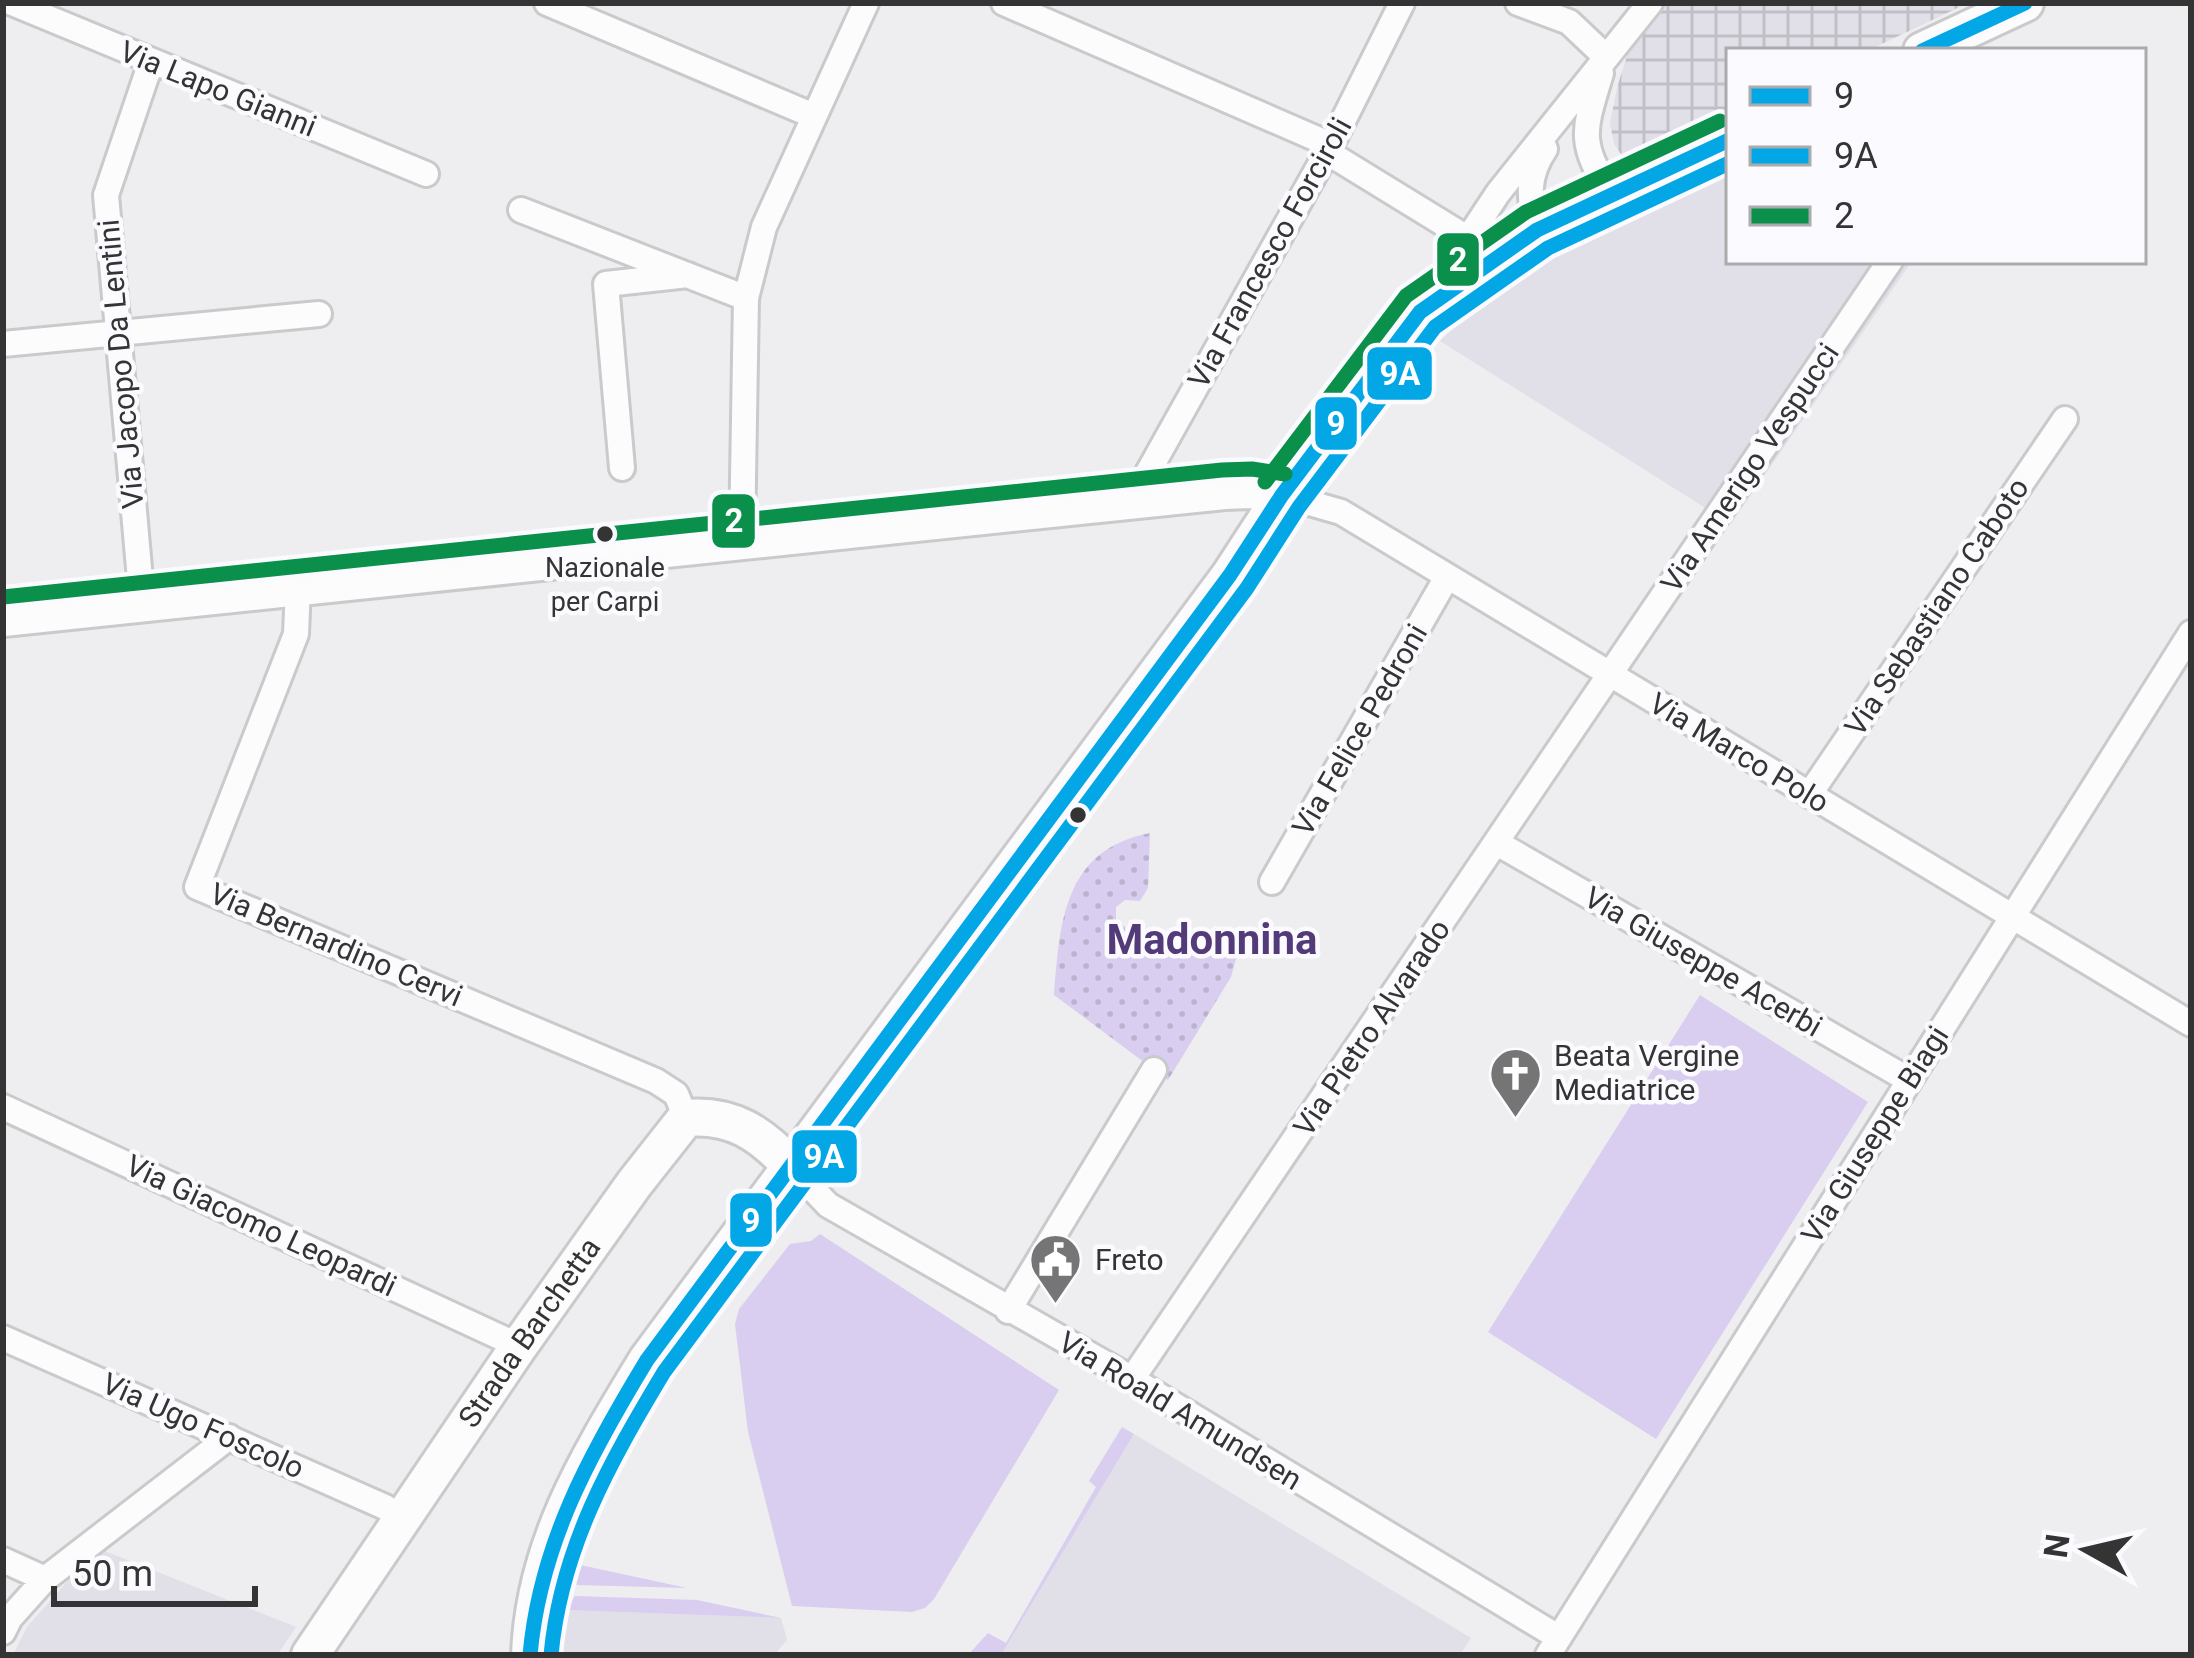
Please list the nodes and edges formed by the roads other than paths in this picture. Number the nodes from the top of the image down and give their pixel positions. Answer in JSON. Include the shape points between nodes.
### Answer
{"nodes":[{"id":1,"x":11,"y":3,"type":"edge"},
{"id":2,"x":547,"y":3,"type":"edge"},
{"id":3,"x":866,"y":3,"type":"edge"},
{"id":4,"x":1004,"y":3,"type":"edge"},
{"id":5,"x":1402,"y":3,"type":"edge"},
{"id":6,"x":1519,"y":3,"type":"edge"},
{"id":7,"x":1650,"y":3,"type":"edge"},
{"id":8,"x":2025,"y":3,"type":"edge"},
{"id":9,"x":1928,"y":48,"type":"edge"},
{"id":10,"x":1606,"y":57,"type":"junction"},
{"id":11,"x":151,"y":62,"type":"junction"},
{"id":12,"x":814,"y":116,"type":"junction"},
{"id":13,"x":1726,"y":141,"type":"edge"},
{"id":14,"x":1329,"y":148,"type":"junction"},
{"id":15,"x":426,"y":173,"type":"dead end"},
{"id":16,"x":1611,"y":194,"type":"junction"},
{"id":17,"x":521,"y":210,"type":"dead end"},
{"id":18,"x":1537,"y":230,"type":"junction"},
{"id":19,"x":1467,"y":238,"type":"junction"},
{"id":20,"x":1888,"y":264,"type":"edge"},
{"id":21,"x":688,"y":275,"type":"junction"},
{"id":22,"x":746,"y":298,"type":"junction"},
{"id":23,"x":1420,"y":312,"type":"junction"},
{"id":24,"x":319,"y":314,"type":"dead end"},
{"id":25,"x":119,"y":334,"type":"junction"},
{"id":26,"x":3,"y":344,"type":"edge"},
{"id":27,"x":2065,"y":419,"type":"dead end"},
{"id":28,"x":622,"y":468,"type":"dead end"},
{"id":29,"x":1282,"y":495,"type":"junction"},
{"id":30,"x":1132,"y":501,"type":"junction"},
{"id":31,"x":742,"y":538,"type":"junction"},
{"id":32,"x":1447,"y":577,"type":"junction"},
{"id":33,"x":298,"y":586,"type":"junction"},
{"id":34,"x":142,"y":602,"type":"junction"},
{"id":35,"x":3,"y":617,"type":"edge"},
{"id":36,"x":2191,"y":632,"type":"edge"},
{"id":37,"x":1610,"y":675,"type":"junction"},
{"id":38,"x":1809,"y":794,"type":"junction"},
{"id":39,"x":1497,"y":843,"type":"junction"},
{"id":40,"x":1272,"y":882,"type":"dead end"},
{"id":41,"x":2013,"y":917,"type":"junction"},
{"id":42,"x":2191,"y":1024,"type":"edge"},
{"id":43,"x":1154,"y":1070,"type":"dead end"},
{"id":44,"x":1910,"y":1080,"type":"junction"},
{"id":45,"x":3,"y":1107,"type":"edge"},
{"id":46,"x":686,"y":1118,"type":"junction"},
{"id":47,"x":791,"y":1166,"type":"junction"},
{"id":48,"x":1008,"y":1311,"type":"junction"},
{"id":49,"x":3,"y":1338,"type":"edge"},
{"id":50,"x":519,"y":1346,"type":"junction"},
{"id":51,"x":1132,"y":1379,"type":"junction"},
{"id":52,"x":229,"y":1436,"type":"junction"},
{"id":53,"x":400,"y":1518,"type":"junction"},
{"id":54,"x":3,"y":1560,"type":"edge"},
{"id":55,"x":45,"y":1579,"type":"junction"},
{"id":56,"x":3,"y":1632,"type":"edge"},
{"id":57,"x":1553,"y":1646,"type":"edge"},
{"id":58,"x":310,"y":1655,"type":"edge"},
{"id":59,"x":530,"y":1655,"type":"edge"}],
"edges":[{"from":1,"to":11,"type":"street","name":"Via Lapo Gianni"},
{"from":2,"to":12,"type":"street"},
{"from":3,"to":12,"type":"street"},
{"from":4,"to":14,"type":"street"},
{"from":5,"to":14,"type":"street","name":"Via Francesco Forciroli"},
{"from":6,"to":10,"type":"street","via":[[1569,22]]},
{"from":7,"to":10,"type":"street"},
{"from":8,"to":9,"type":"main road"},
{"from":10,"to":16,"type":"street","via":[[1584,132]]},
{"from":10,"to":18,"type":"street","via":[[1534,165],[1528,197]]},
{"from":10,"to":19,"type":"street"},
{"from":11,"to":15,"type":"street","name":"Via Lapo Gianni"},
{"from":11,"to":25,"type":"street","name":"Via Jacopo Da Lentini","via":[[106,194]]},
{"from":12,"to":22,"type":"street","via":[[764,227]]},
{"from":13,"to":16,"type":"main road"},
{"from":14,"to":19,"type":"street"},
{"from":14,"to":30,"type":"street","name":"Via Francesco Forciroli"},
{"from":16,"to":18,"type":"main road"},
{"from":17,"to":21,"type":"street"},
{"from":18,"to":23,"type":"main road"},
{"from":19,"to":23,"type":"street"},
{"from":20,"to":37,"type":"street","name":"Via Amerigo Vespucci"},
{"from":21,"to":22,"type":"street"},
{"from":21,"to":28,"type":"street","via":[[606,284]]},
{"from":22,"to":31,"type":"street"},
{"from":23,"to":29,"type":"main road"},
{"from":24,"to":25,"type":"street"},
{"from":25,"to":26,"type":"street"},
{"from":25,"to":34,"type":"street","name":"Via Jacopo Da Lentini"},
{"from":27,"to":38,"type":"street","name":"Via Sebastiano Caboto"},
{"from":29,"to":30,"type":"main road","via":[[1250,490]]},
{"from":29,"to":32,"type":"street","name":"Via Marco Polo","via":[[1341,512]]},
{"from":29,"to":47,"type":"main road"},
{"from":30,"to":31,"type":"main road"},
{"from":31,"to":33,"type":"main road"},
{"from":32,"to":37,"type":"street","name":"Via Marco Polo"},
{"from":32,"to":40,"type":"street","name":"Via Felice Pedroni"},
{"from":33,"to":34,"type":"main road"},
{"from":33,"to":46,"type":"street","name":"Via Bernardino Cervi","via":[[296,634],[197,887],[656,1081],[676,1094]]},
{"from":34,"to":35,"type":"main road"},
{"from":36,"to":41,"type":"street","name":"Via Giuseppe Biagi"},
{"from":37,"to":38,"type":"street","name":"Via Marco Polo"},
{"from":37,"to":39,"type":"street","name":"Via Pietro Alvarado"},
{"from":38,"to":41,"type":"street","name":"Via Marco Polo"},
{"from":39,"to":44,"type":"street","name":"Via Giuseppe Acerbi"},
{"from":39,"to":51,"type":"street","name":"Via Pietro Alvarado"},
{"from":41,"to":42,"type":"street","name":"Via Marco Polo"},
{"from":41,"to":44,"type":"street","name":"Via Giuseppe Biagi"},
{"from":43,"to":48,"type":"street"},
{"from":44,"to":57,"type":"street","name":"Via Giuseppe Biagi"},
{"from":45,"to":50,"type":"street","name":"Via Giacomo Leopardi"},
{"from":46,"to":47,"type":"main road","via":[[742,1125]]},
{"from":46,"to":50,"type":"main road","name":"Strada Barchetta"},
{"from":47,"to":48,"type":"street","name":"Via Roald Amundsen","via":[[828,1205]]},
{"from":47,"to":59,"type":"main road","via":[[647,1360],[574,1485],[545,1558]]},
{"from":48,"to":51,"type":"street","name":"Via Roald Amundsen"},
{"from":49,"to":52,"type":"street","name":"Via Ugo Foscolo"},
{"from":50,"to":53,"type":"main road","name":"Strada Barchetta"},
{"from":51,"to":57,"type":"street","name":"Via Roald Amundsen"},
{"from":52,"to":53,"type":"street","name":"Via Ugo Foscolo"},
{"from":52,"to":55,"type":"street"},
{"from":53,"to":58,"type":"main road","name":"Strada Barchetta"},
{"from":54,"to":55,"type":"street"},
{"from":55,"to":56,"type":"street"}]}
